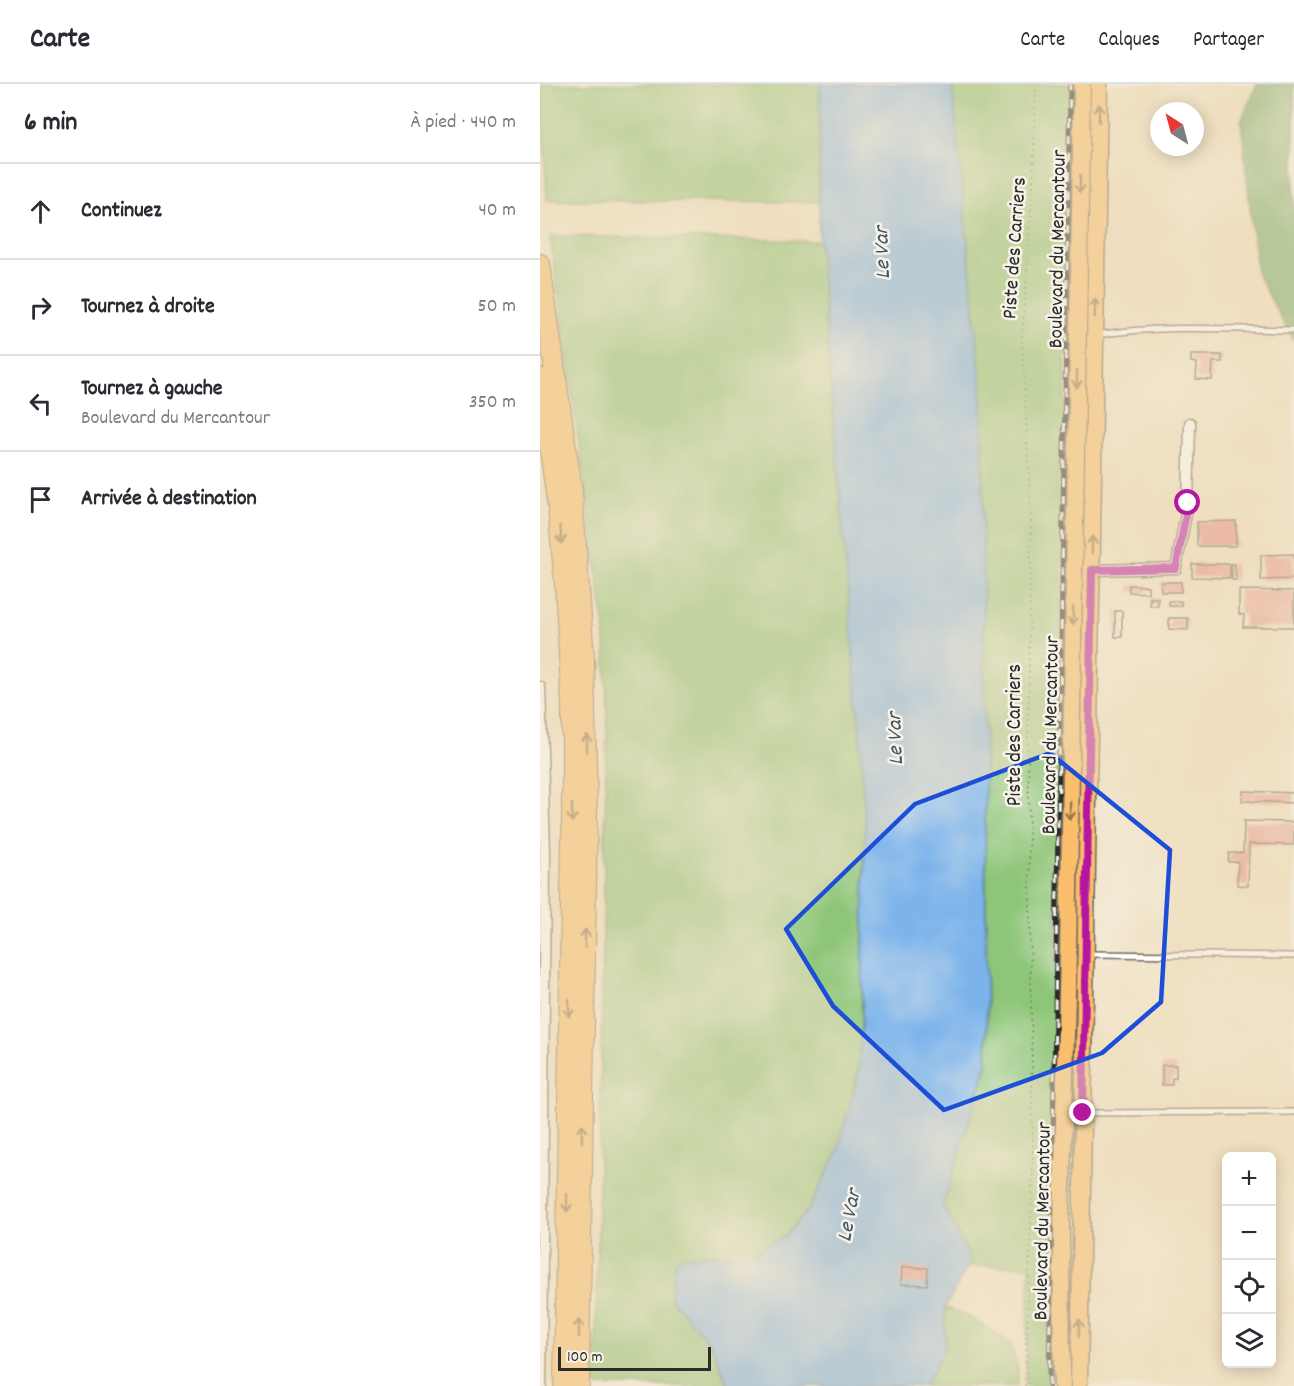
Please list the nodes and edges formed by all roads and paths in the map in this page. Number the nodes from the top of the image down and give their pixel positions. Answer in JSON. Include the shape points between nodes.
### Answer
{"nodes":[{"id":1,"x":1036,"y":84,"type":"edge"},
{"id":2,"x":1082,"y":84,"type":"edge"},
{"id":3,"x":1099,"y":84,"type":"edge"},
{"id":4,"x":540,"y":264,"type":"edge"},
{"id":5,"x":1294,"y":330,"type":"edge"},
{"id":6,"x":1095,"y":335,"type":"junction"},
{"id":7,"x":540,"y":378,"type":"edge"},
{"id":8,"x":1190,"y":423,"type":"dead end"},
{"id":9,"x":1092,"y":570,"type":"junction"},
{"id":10,"x":540,"y":687,"type":"edge"},
{"id":11,"x":1085,"y":954,"type":"junction"},
{"id":12,"x":1294,"y":956,"type":"edge"},
{"id":13,"x":1294,"y":1112,"type":"edge"},
{"id":14,"x":1083,"y":1113,"type":"junction"},
{"id":15,"x":541,"y":1386,"type":"edge"},
{"id":16,"x":564,"y":1386,"type":"edge"},
{"id":17,"x":579,"y":1386,"type":"edge"},
{"id":18,"x":1025,"y":1386,"type":"edge"},
{"id":19,"x":1062,"y":1386,"type":"edge"},
{"id":20,"x":1079,"y":1386,"type":"edge"}],
"edges":[{"from":1,"to":18,"type":"path","name":"Piste des Carriers","via":[[1022,337],[1031,518],[1028,740],[1033,1164]]},
{"from":2,"to":19,"type":"main road","name":"Boulevard du Mercantour","one_way":true,"via":[[1061,1228]]},
{"from":6,"to":3,"type":"main road","name":"Boulevard du Mercantour","one_way":true},
{"from":17,"to":4,"type":"highway","one_way":true,"via":[[587,810],[584,658],[572,491]]},
{"from":5,"to":6,"type":"lane","via":[[1132,330]]},
{"from":9,"to":6,"type":"main road","name":"Boulevard du Mercantour","one_way":true},
{"from":7,"to":16,"type":"highway","one_way":true,"via":[[558,508],[572,706]]},
{"from":8,"to":9,"type":"street","via":[[1188,503],[1176,568]]},
{"from":9,"to":11,"type":"main road","name":"Boulevard du Mercantour"},
{"from":10,"to":15,"type":"street","via":[[545,852]]},
{"from":11,"to":12,"type":"lane"},
{"from":11,"to":14,"type":"main road","name":"Boulevard du Mercantour"},
{"from":13,"to":14,"type":"lane"},
{"from":20,"to":14,"type":"main road","name":"Boulevard du Mercantour","one_way":true}]}
